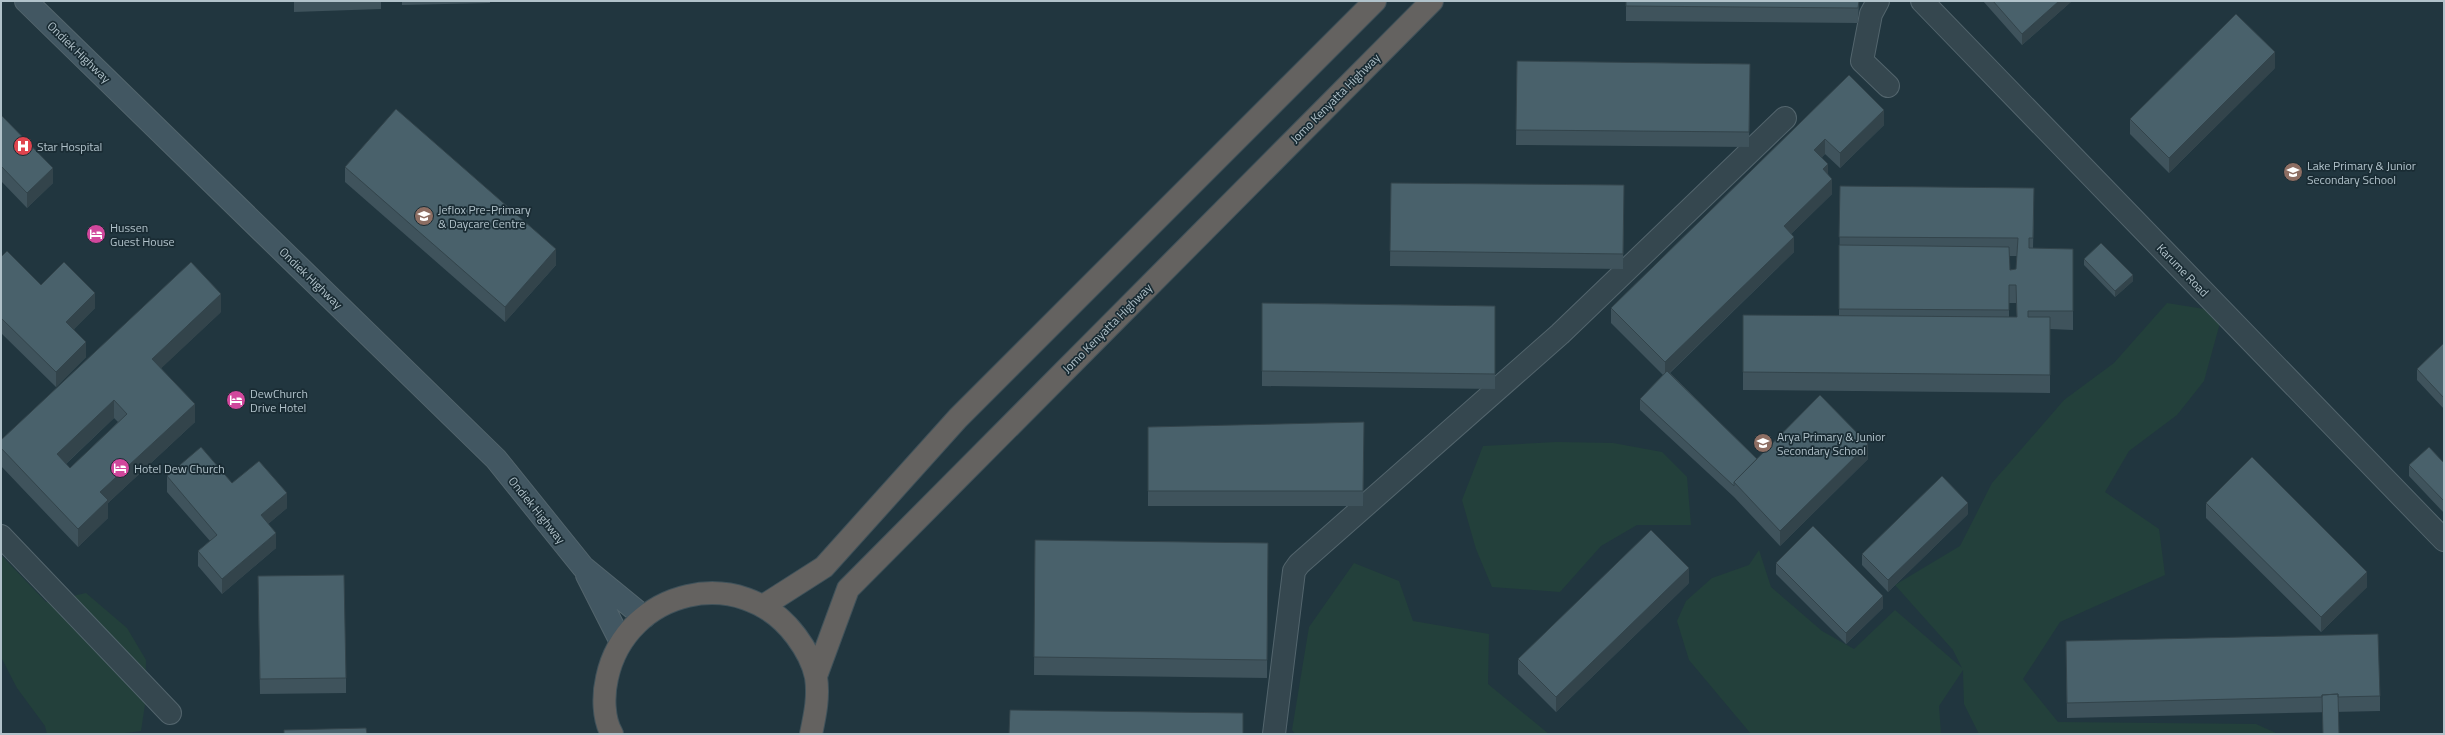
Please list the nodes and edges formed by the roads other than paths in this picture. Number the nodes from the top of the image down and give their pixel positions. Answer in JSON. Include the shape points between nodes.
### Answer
{"nodes":[{"id":1,"x":26,"y":1,"type":"edge"},
{"id":2,"x":1375,"y":1,"type":"edge"},
{"id":3,"x":1432,"y":1,"type":"edge"},
{"id":4,"x":1878,"y":1,"type":"edge"},
{"id":5,"x":1922,"y":1,"type":"edge"},
{"id":6,"x":1888,"y":86,"type":"dead end"},
{"id":7,"x":1785,"y":118,"type":"dead end"},
{"id":8,"x":1,"y":536,"type":"edge"},
{"id":9,"x":2444,"y":540,"type":"edge"},
{"id":10,"x":583,"y":567,"type":"junction"},
{"id":11,"x":763,"y":606,"type":"junction"},
{"id":12,"x":644,"y":616,"type":"junction"},
{"id":13,"x":621,"y":642,"type":"junction"},
{"id":14,"x":816,"y":676,"type":"junction"},
{"id":15,"x":170,"y":713,"type":"dead end"},
{"id":16,"x":606,"y":731,"type":"edge"},
{"id":17,"x":811,"y":734,"type":"edge"},
{"id":18,"x":1274,"y":734,"type":"edge"}],
"edges":[{"from":1,"to":10,"type":"main road","name":"Ondiek Highway","via":[[496,459]]},
{"from":2,"to":11,"type":"highway","via":[[958,418],[824,567]]},
{"from":3,"to":14,"type":"highway","name":"Jomo Kenyatta Highway","via":[[848,589]]},
{"from":4,"to":6,"type":"street","via":[[1871,14],[1862,61]]},
{"from":5,"to":9,"type":"street","name":"Karume Road"},
{"from":7,"to":18,"type":"street","via":[[1560,334],[1299,564],[1294,571]]},
{"from":8,"to":15,"type":"street"},
{"from":10,"to":12,"type":"main road","name":"Ondiek Highway"},
{"from":10,"to":13,"type":"main road","name":"Ondiek Highway"},
{"from":11,"to":12,"type":"highway","name":"Jomo Kenyatta Highway","via":[[734,595],[704,592],[674,598]]},
{"from":11,"to":14,"type":"highway","name":"Jomo Kenyatta Highway","via":[[787,624],[805,648]]},
{"from":12,"to":13,"type":"highway","name":"Jomo Kenyatta Highway"},
{"from":13,"to":16,"type":"highway","name":"Jomo Kenyatta Highway","via":[[611,660],[604,690]]},
{"from":14,"to":17,"type":"highway","name":"Jomo Kenyatta Highway","via":[[817,707]]}]}
